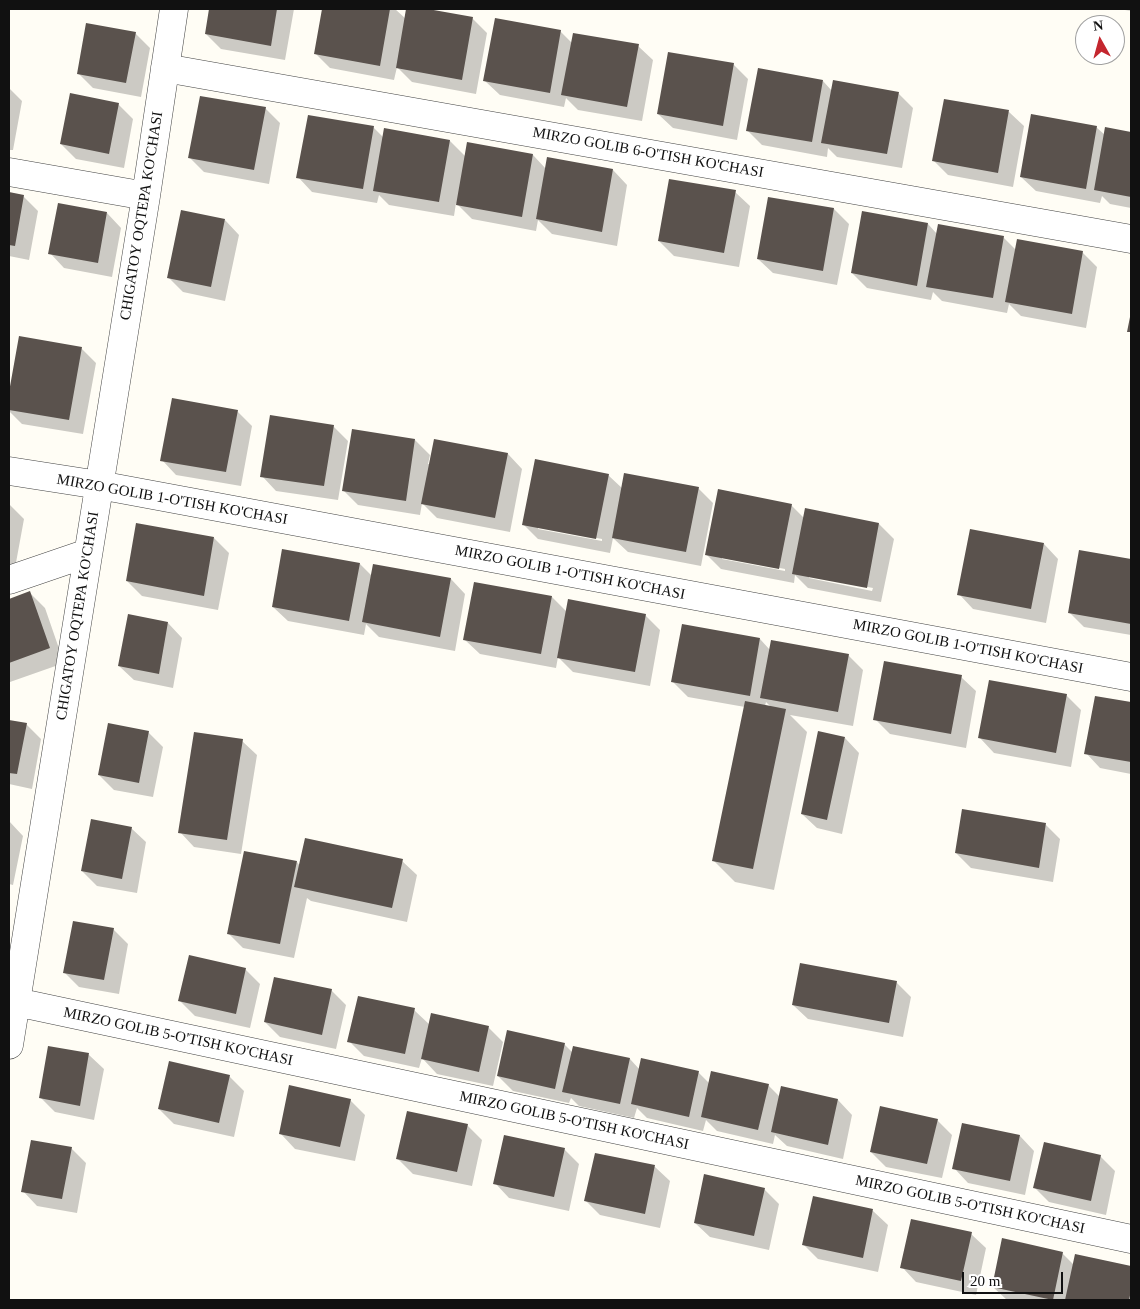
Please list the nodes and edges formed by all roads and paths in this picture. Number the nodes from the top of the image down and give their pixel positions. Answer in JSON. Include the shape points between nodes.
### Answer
{"nodes":[{"id":1,"x":174,"y":9,"type":"edge"},
{"id":2,"x":165,"y":68,"type":"junction"},
{"id":3,"x":9,"y":172,"type":"edge"},
{"id":4,"x":146,"y":196,"type":"junction"},
{"id":5,"x":1131,"y":239,"type":"edge"},
{"id":6,"x":9,"y":471,"type":"edge"},
{"id":7,"x":99,"y":485,"type":"junction"},
{"id":8,"x":88,"y":553,"type":"junction"},
{"id":9,"x":9,"y":580,"type":"edge"},
{"id":10,"x":1131,"y":677,"type":"edge"},
{"id":11,"x":16,"y":1002,"type":"junction"},
{"id":12,"x":9,"y":1045,"type":"edge"},
{"id":13,"x":1131,"y":1239,"type":"edge"}],
"edges":[{"from":1,"to":2,"type":"street","name":"CHIGATOY OQTEPA KO'CHASI"},
{"from":2,"to":4,"type":"street","name":"CHIGATOY OQTEPA KO'CHASI"},
{"from":2,"to":5,"type":"street","name":"MIRZO GOLIB 6-O'TISH KO'CHASI"},
{"from":3,"to":4,"type":"street"},
{"from":4,"to":7,"type":"street","name":"CHIGATOY OQTEPA KO'CHASI"},
{"from":6,"to":7,"type":"street","name":"MIRZO GOLIB 1-O'TISH KO'CHASI"},
{"from":7,"to":8,"type":"street","name":"CHIGATOY OQTEPA KO'CHASI"},
{"from":7,"to":10,"type":"street","name":"MIRZO GOLIB 1-O'TISH KO'CHASI"},
{"from":8,"to":9,"type":"street"},
{"from":8,"to":11,"type":"street","name":"CHIGATOY OQTEPA KO'CHASI"},
{"from":11,"to":12,"type":"street","name":"CHIGATOY OQTEPA KO'CHASI"},
{"from":11,"to":13,"type":"street","name":"MIRZO GOLIB 5-O'TISH KO'CHASI"}]}
